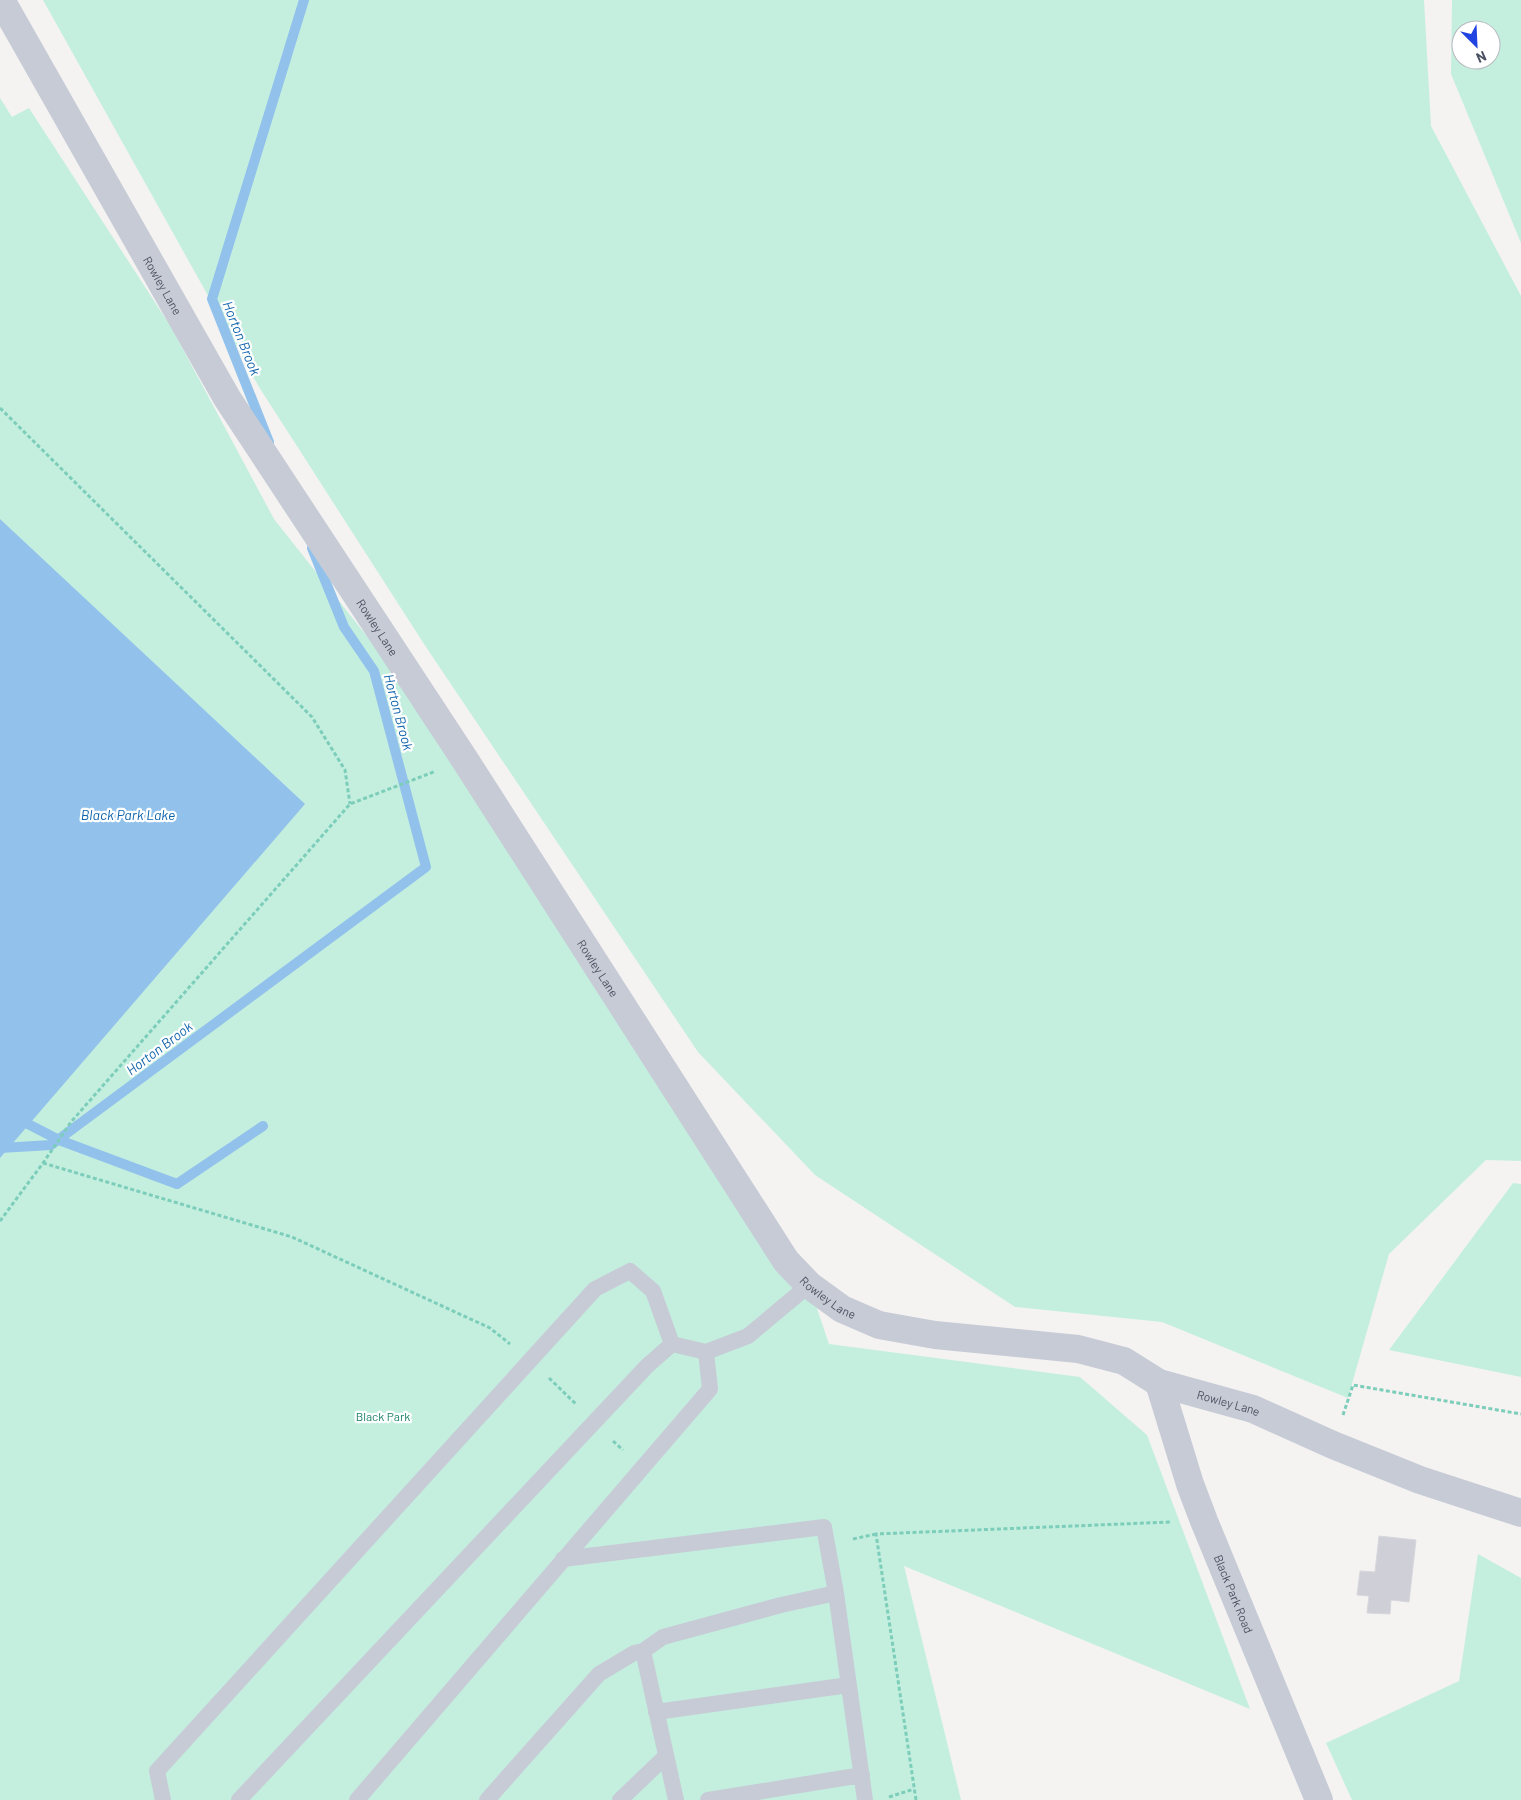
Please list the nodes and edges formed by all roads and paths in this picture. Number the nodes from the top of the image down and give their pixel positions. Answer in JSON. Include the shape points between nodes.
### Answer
{"nodes":[{"id":1,"x":2,"y":0,"type":"edge"},
{"id":2,"x":0,"y":408,"type":"edge"},
{"id":3,"x":465,"y":760,"type":"junction"},
{"id":4,"x":350,"y":804,"type":"junction"},
{"id":5,"x":43,"y":1163,"type":"junction"},
{"id":6,"x":0,"y":1221,"type":"edge"},
{"id":7,"x":809,"y":1285,"type":"junction"},
{"id":8,"x":672,"y":1344,"type":"junction"},
{"id":9,"x":706,"y":1352,"type":"junction"},
{"id":10,"x":530,"y":1361,"type":"junction"},
{"id":11,"x":1159,"y":1383,"type":"junction"},
{"id":12,"x":1353,"y":1385,"type":"dead end"},
{"id":13,"x":1521,"y":1414,"type":"edge"},
{"id":14,"x":595,"y":1422,"type":"junction"},
{"id":15,"x":641,"y":1469,"type":"junction"},
{"id":16,"x":1521,"y":1513,"type":"edge"},
{"id":17,"x":1204,"y":1521,"type":"junction"},
{"id":18,"x":563,"y":1559,"type":"junction"},
{"id":19,"x":836,"y":1592,"type":"junction"},
{"id":20,"x":642,"y":1651,"type":"junction"},
{"id":21,"x":849,"y":1684,"type":"junction"},
{"id":22,"x":656,"y":1712,"type":"junction"},
{"id":23,"x":666,"y":1756,"type":"junction"},
{"id":24,"x":862,"y":1775,"type":"junction"},
{"id":25,"x":914,"y":1789,"type":"junction"},
{"id":26,"x":888,"y":1797,"type":"dead end"},
{"id":27,"x":163,"y":1800,"type":"edge"},
{"id":28,"x":239,"y":1800,"type":"edge"},
{"id":29,"x":357,"y":1800,"type":"edge"},
{"id":30,"x":488,"y":1800,"type":"edge"},
{"id":31,"x":620,"y":1800,"type":"edge"},
{"id":32,"x":676,"y":1800,"type":"edge"},
{"id":33,"x":708,"y":1800,"type":"edge"},
{"id":34,"x":865,"y":1800,"type":"edge"},
{"id":35,"x":916,"y":1800,"type":"edge"},
{"id":36,"x":1319,"y":1800,"type":"edge"}],
"edges":[{"from":1,"to":3,"type":"street","name":"Rowley Lane","via":[[227,398]]},
{"from":2,"to":4,"type":"path","via":[[312,717],[345,770]]},
{"from":3,"to":4,"type":"path"},
{"from":3,"to":7,"type":"street","name":"Rowley Lane","via":[[786,1261]]},
{"from":4,"to":5,"type":"path","via":[[71,1122]]},
{"from":5,"to":6,"type":"path"},
{"from":5,"to":10,"type":"path","via":[[292,1237],[490,1328]]},
{"from":7,"to":9,"type":"lane","via":[[748,1336]]},
{"from":7,"to":11,"type":"street","name":"Rowley Lane","via":[[842,1309],[879,1325],[935,1335],[1078,1349],[1124,1361]]},
{"from":8,"to":9,"type":"lane"},
{"from":8,"to":10,"type":"lane","via":[[653,1291],[630,1271],[595,1289]]},
{"from":8,"to":14,"type":"lane"},
{"from":9,"to":15,"type":"lane","via":[[710,1389]]},
{"from":10,"to":14,"type":"path"},
{"from":10,"to":27,"type":"lane","via":[[157,1771]]},
{"from":11,"to":16,"type":"street","name":"Rowley Lane","via":[[1253,1409],[1420,1480]]},
{"from":11,"to":17,"type":"street","name":"Black Park Road"},
{"from":12,"to":13,"type":"path"},
{"from":14,"to":15,"type":"path"},
{"from":14,"to":28,"type":"lane"},
{"from":15,"to":18,"type":"lane"},
{"from":17,"to":25,"type":"path","via":[[876,1534]]},
{"from":17,"to":36,"type":"street","name":"Black Park Road"},
{"from":18,"to":19,"type":"lane","via":[[824,1528]]},
{"from":18,"to":29,"type":"lane"},
{"from":19,"to":20,"type":"lane","via":[[663,1637]]},
{"from":19,"to":21,"type":"lane"},
{"from":20,"to":22,"type":"lane"},
{"from":20,"to":30,"type":"lane","via":[[599,1674]]},
{"from":21,"to":22,"type":"lane"},
{"from":21,"to":24,"type":"lane"},
{"from":22,"to":23,"type":"lane"},
{"from":23,"to":31,"type":"lane"},
{"from":23,"to":32,"type":"lane"},
{"from":24,"to":33,"type":"lane"},
{"from":24,"to":34,"type":"lane"},
{"from":25,"to":26,"type":"path"},
{"from":25,"to":35,"type":"path"}]}
